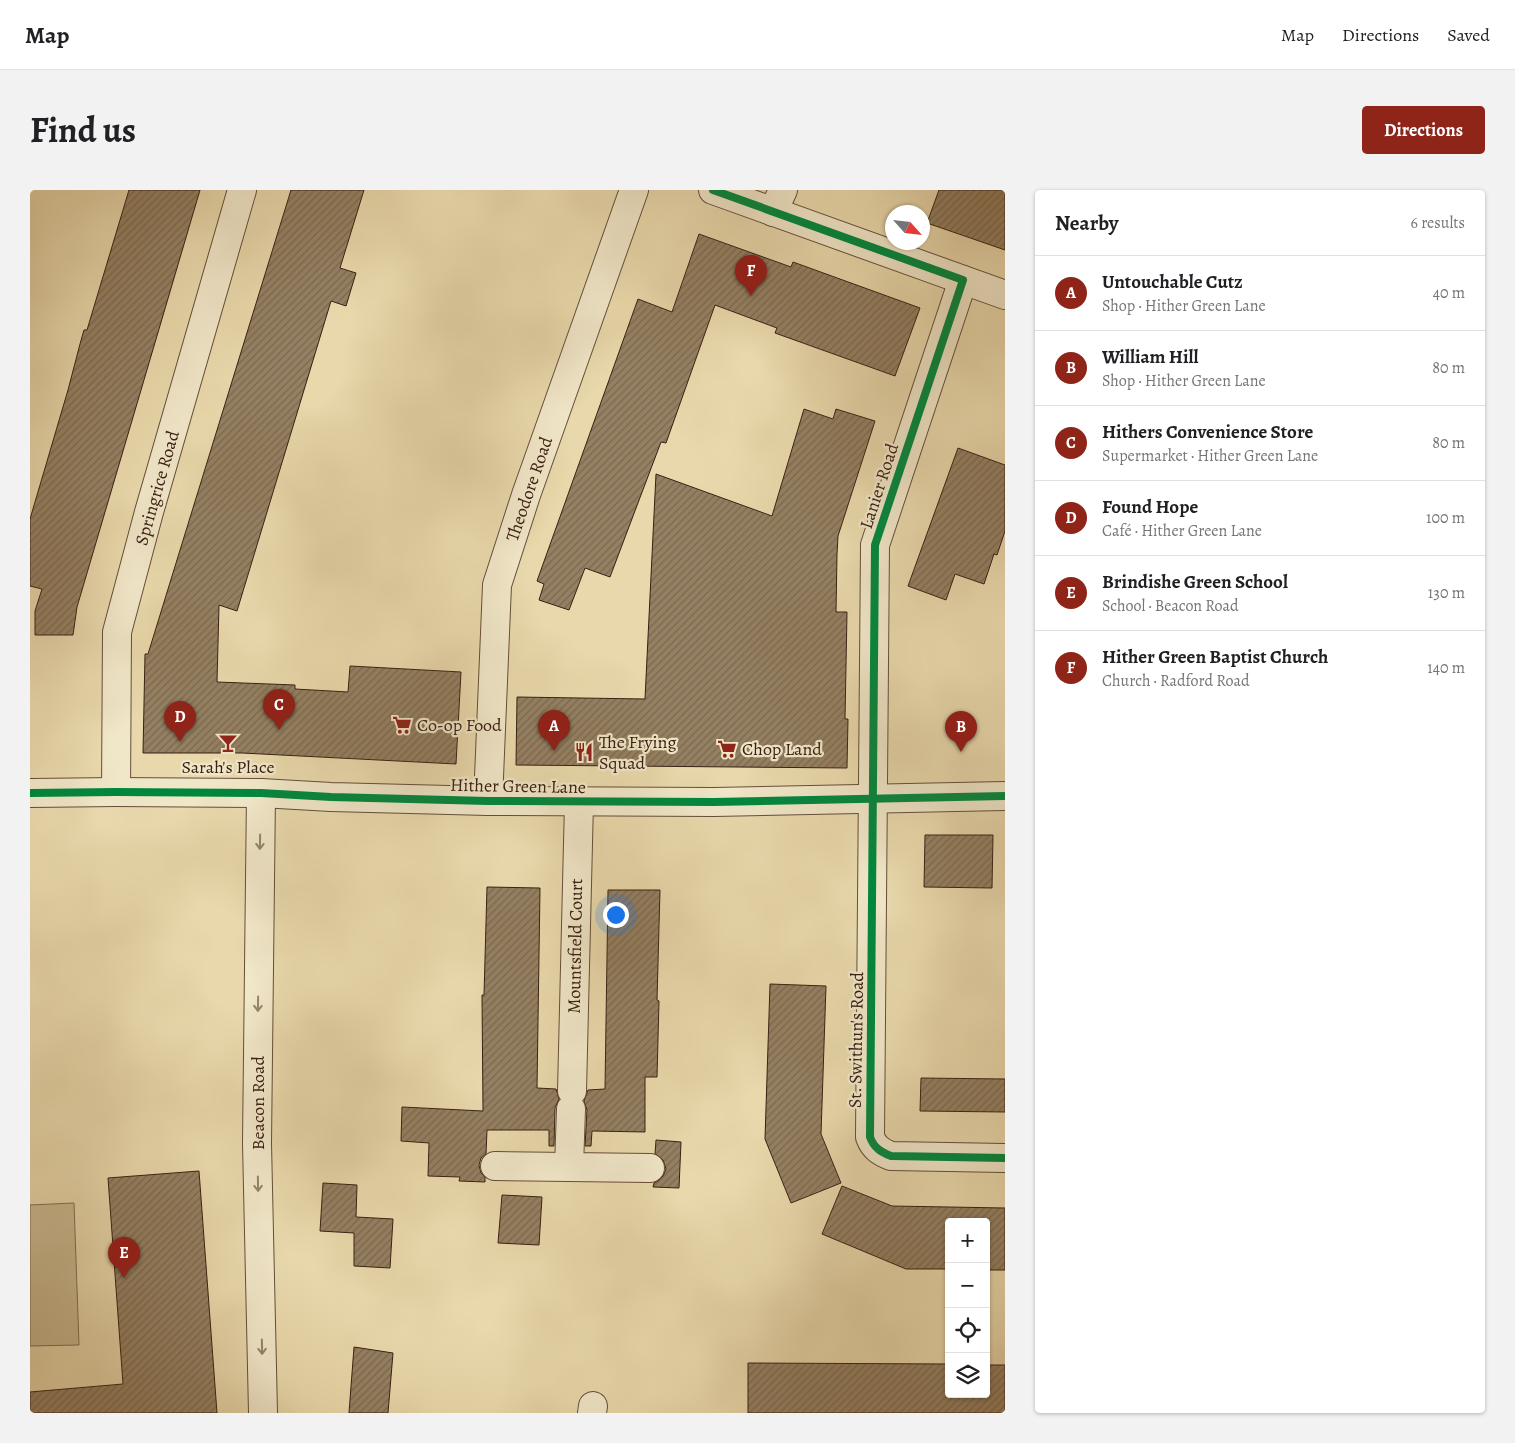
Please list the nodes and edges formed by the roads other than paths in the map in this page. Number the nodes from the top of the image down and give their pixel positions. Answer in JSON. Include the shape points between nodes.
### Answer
{"nodes":[{"id":1,"x":242,"y":190,"type":"edge"},
{"id":2,"x":634,"y":190,"type":"edge"},
{"id":3,"x":713,"y":190,"type":"edge"},
{"id":4,"x":778,"y":201,"type":"edge"},
{"id":5,"x":962,"y":280,"type":"junction"},
{"id":6,"x":1005,"y":296,"type":"edge"},
{"id":7,"x":116,"y":792,"type":"junction"},
{"id":8,"x":261,"y":793,"type":"junction"},
{"id":9,"x":30,"y":794,"type":"edge"},
{"id":10,"x":1005,"y":796,"type":"edge"},
{"id":11,"x":874,"y":799,"type":"junction"},
{"id":12,"x":488,"y":801,"type":"junction"},
{"id":13,"x":579,"y":802,"type":"junction"},
{"id":14,"x":1005,"y":1158,"type":"edge"},
{"id":15,"x":495,"y":1166,"type":"dead end"},
{"id":16,"x":569,"y":1167,"type":"junction"},
{"id":17,"x":650,"y":1168,"type":"dead end"},
{"id":18,"x":263,"y":1413,"type":"edge"}],
"edges":[{"from":1,"to":7,"type":"street","name":"Springrice Road","via":[[117,632]]},
{"from":2,"to":12,"type":"street","name":"Theodore Road","via":[[497,585]]},
{"from":3,"to":4,"type":"street"},
{"from":4,"to":5,"type":"street"},
{"from":5,"to":6,"type":"street"},
{"from":5,"to":11,"type":"street","name":"Lanier Road","via":[[875,545]]},
{"from":7,"to":8,"type":"street","name":"Hither Green Lane"},
{"from":7,"to":9,"type":"street","name":"Hither Green Lane"},
{"from":8,"to":12,"type":"street","name":"Hither Green Lane"},
{"from":8,"to":18,"type":"street","name":"Beacon Road","one_way":true,"via":[[257,1143]]},
{"from":10,"to":11,"type":"street","name":"Hither Green Lane"},
{"from":11,"to":13,"type":"street","name":"Hither Green Lane"},
{"from":11,"to":14,"type":"street","name":"St. Swithun's Road","via":[[870,1137],[873,1145],[891,1156]]},
{"from":12,"to":13,"type":"street","name":"Hither Green Lane"},
{"from":13,"to":16,"type":"street","name":"Mountsfield Court"},
{"from":15,"to":16,"type":"street"},
{"from":16,"to":17,"type":"street"}]}
